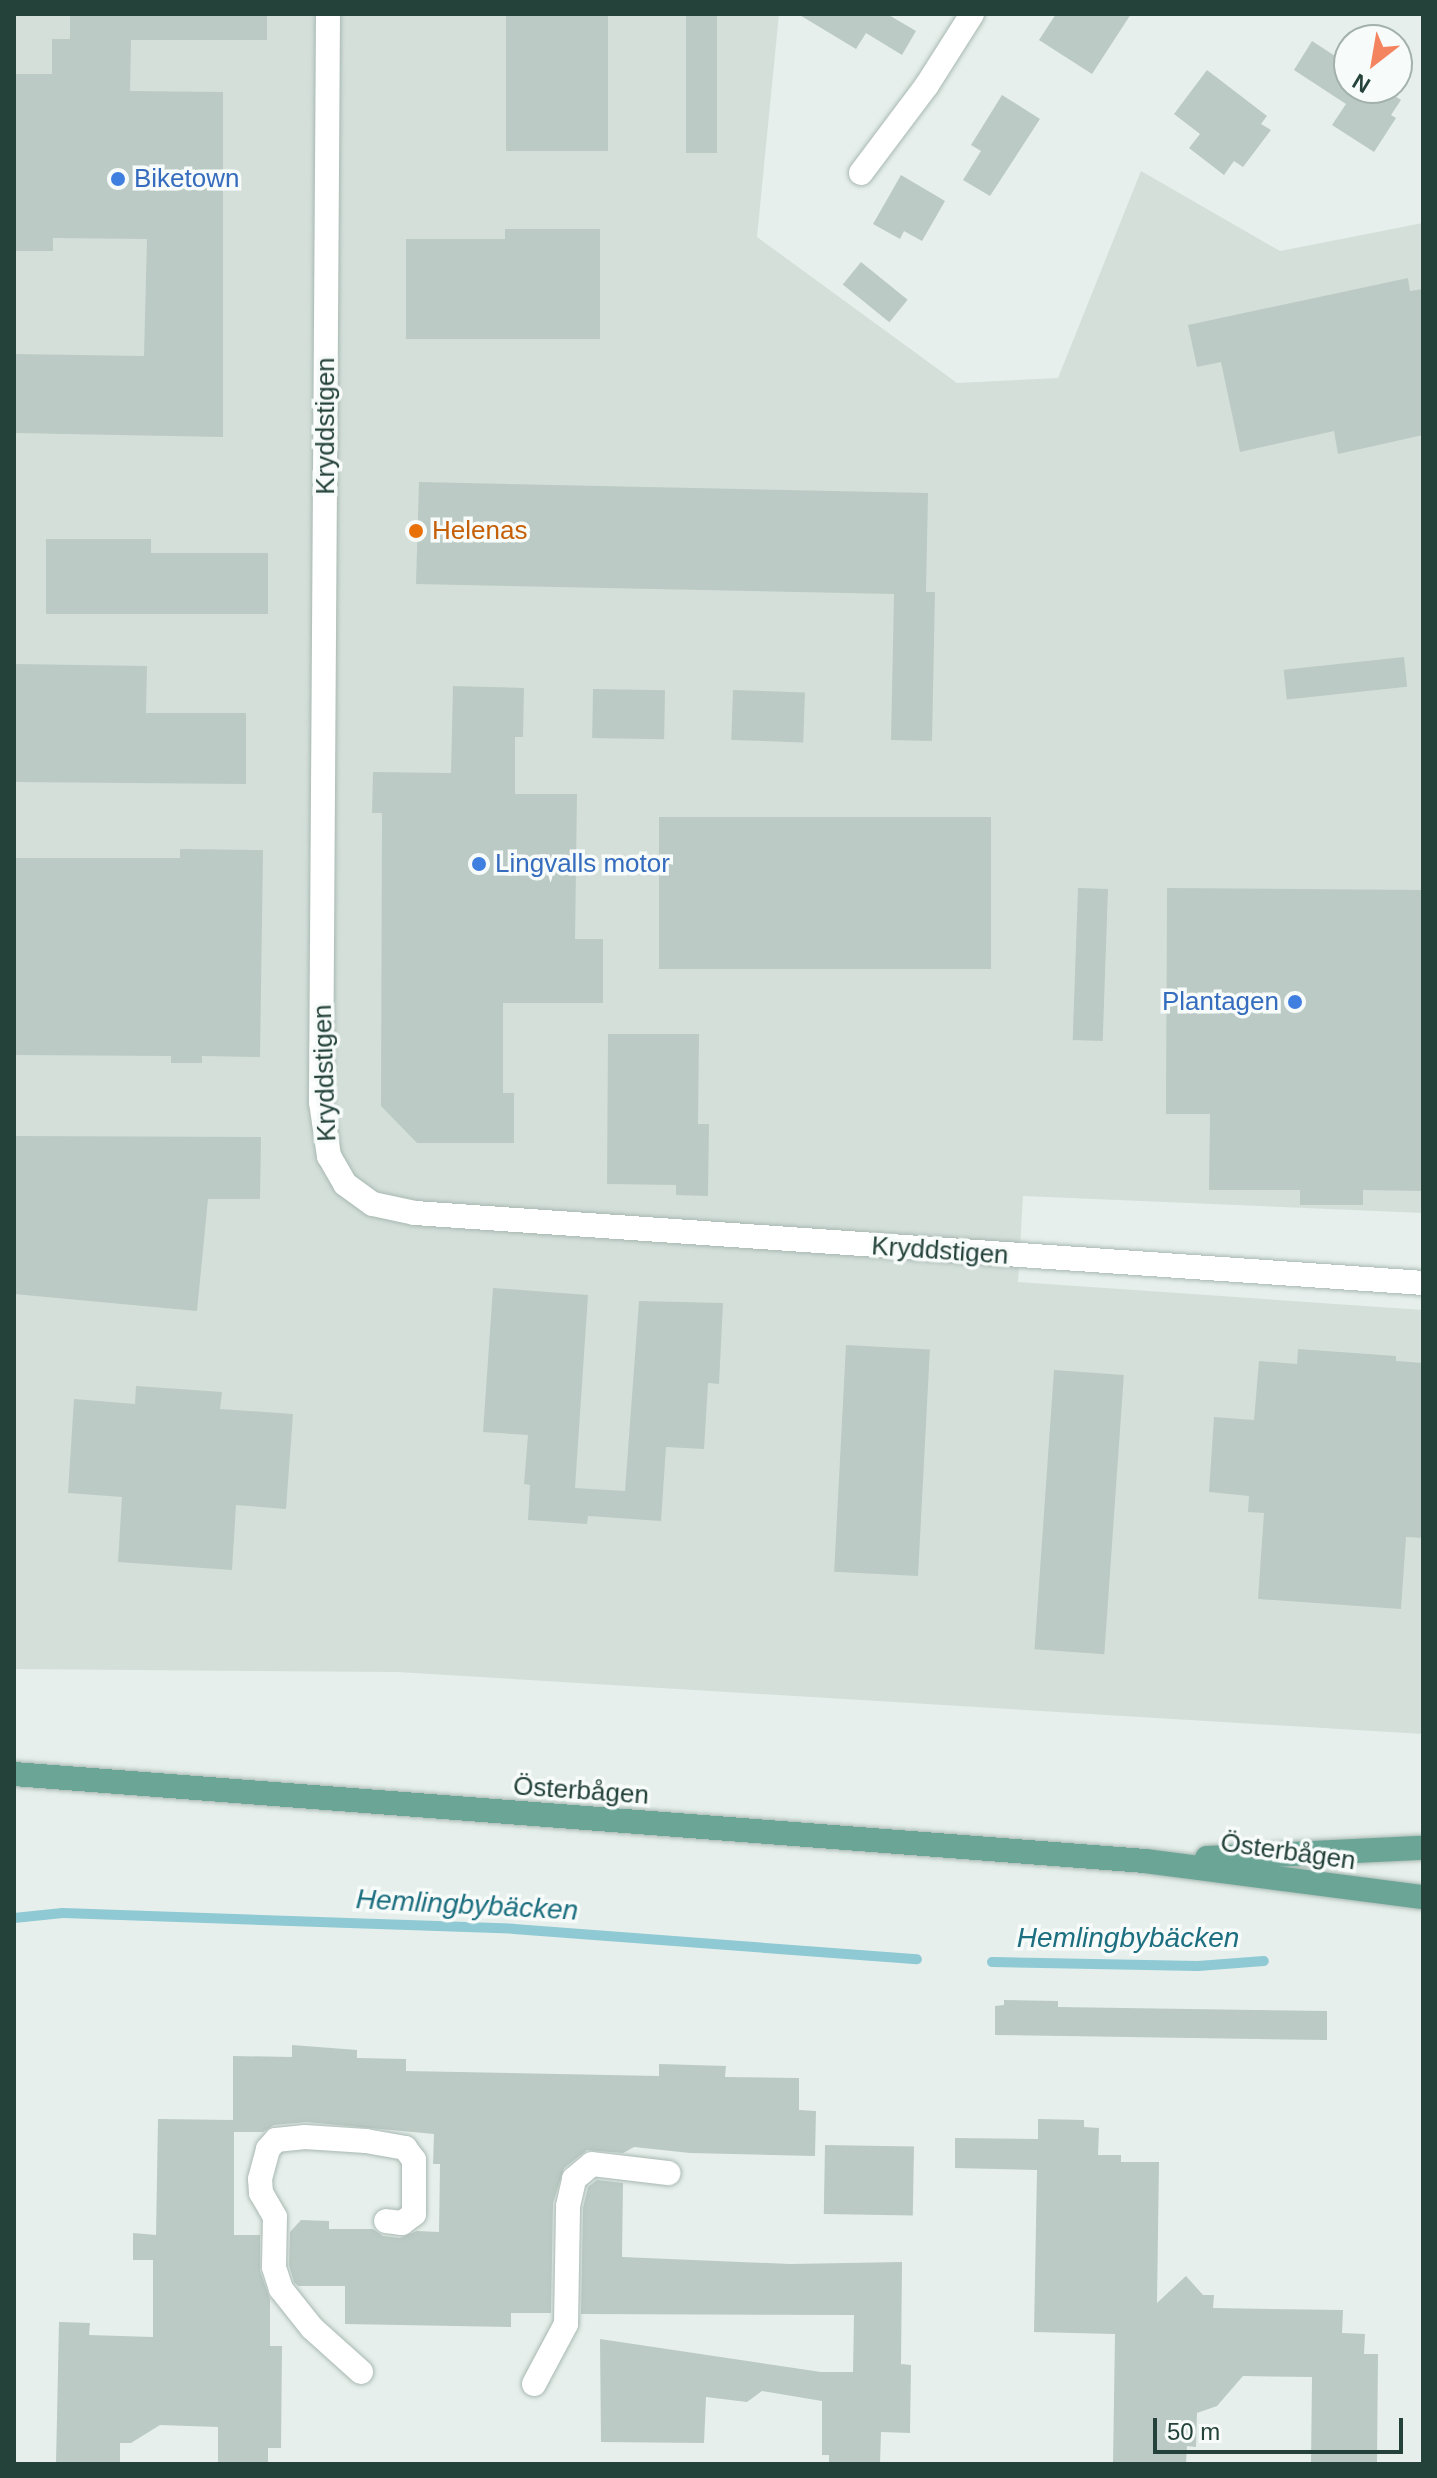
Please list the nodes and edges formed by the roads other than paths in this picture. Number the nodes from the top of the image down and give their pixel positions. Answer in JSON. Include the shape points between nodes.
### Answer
{"nodes":[{"id":1,"x":328,"y":14,"type":"edge"},
{"id":2,"x":972,"y":14,"type":"edge"},
{"id":3,"x":861,"y":173,"type":"dead end"},
{"id":4,"x":1423,"y":1283,"type":"edge"},
{"id":5,"x":14,"y":1774,"type":"edge"},
{"id":6,"x":1423,"y":1848,"type":"edge"},
{"id":7,"x":1145,"y":1861,"type":"junction"},
{"id":8,"x":1423,"y":1897,"type":"edge"},
{"id":9,"x":668,"y":2173,"type":"dead end"},
{"id":10,"x":386,"y":2221,"type":"dead end"},
{"id":11,"x":361,"y":2372,"type":"dead end"},
{"id":12,"x":534,"y":2384,"type":"dead end"}],
"edges":[{"from":1,"to":4,"type":"street","name":"Kryddstigen","via":[[321,1102],[329,1156],[345,1184],[373,1204],[415,1213]]},
{"from":2,"to":3,"type":"street"},
{"from":5,"to":7,"type":"main road","name":"Österbågen"},
{"from":6,"to":7,"type":"main road","name":"Österbågen"},
{"from":7,"to":8,"type":"main road","name":"Österbågen"},
{"from":9,"to":12,"type":"street","via":[[592,2164],[574,2179],[568,2206],[566,2324]]},
{"from":10,"to":11,"type":"street","via":[[402,2223],[414,2214],[414,2160],[405,2148],[305,2137],[276,2140],[268,2149],[261,2193],[275,2217],[274,2267],[281,2289],[312,2328]]}]}
